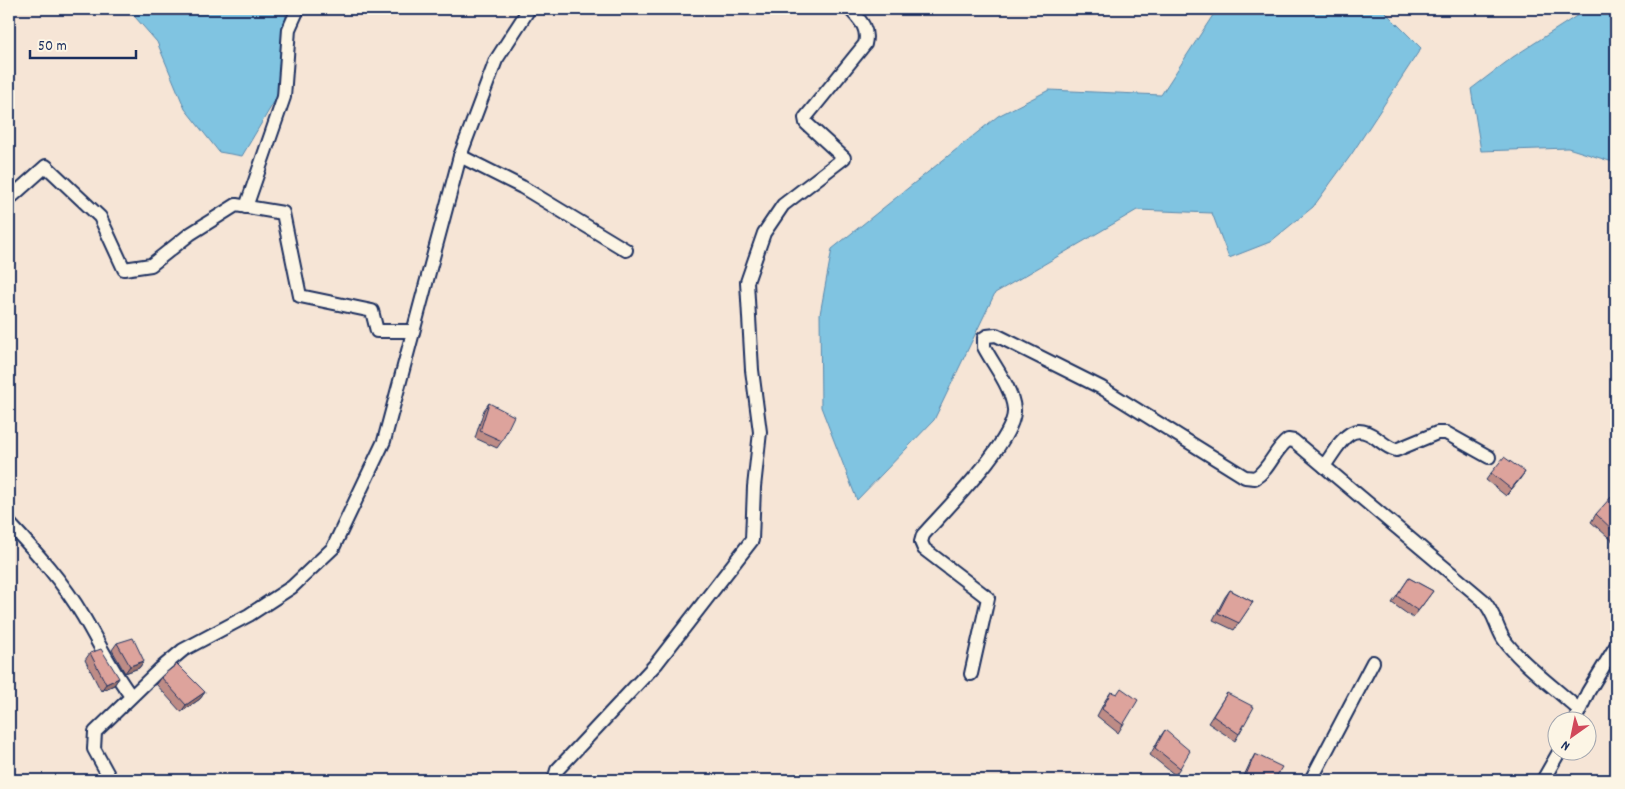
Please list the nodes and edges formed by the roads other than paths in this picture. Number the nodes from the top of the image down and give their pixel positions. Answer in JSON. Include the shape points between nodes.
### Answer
{"nodes":[{"id":1,"x":298,"y":9,"type":"edge"},
{"id":2,"x":530,"y":9,"type":"edge"},
{"id":3,"x":850,"y":9,"type":"edge"},
{"id":4,"x":460,"y":156,"type":"junction"},
{"id":5,"x":9,"y":199,"type":"edge"},
{"id":6,"x":246,"y":207,"type":"junction"},
{"id":7,"x":626,"y":250,"type":"dead end"},
{"id":8,"x":413,"y":332,"type":"junction"},
{"id":9,"x":1489,"y":457,"type":"dead end"},
{"id":10,"x":1324,"y":466,"type":"junction"},
{"id":11,"x":9,"y":523,"type":"edge"},
{"id":12,"x":1616,"y":646,"type":"edge"},
{"id":13,"x":1373,"y":662,"type":"dead end"},
{"id":14,"x":971,"y":674,"type":"dead end"},
{"id":15,"x":132,"y":696,"type":"junction"},
{"id":16,"x":1580,"y":710,"type":"joint"},
{"id":17,"x":1553,"y":762,"type":"edge"},
{"id":18,"x":111,"y":780,"type":"edge"},
{"id":19,"x":554,"y":780,"type":"edge"},
{"id":20,"x":1311,"y":780,"type":"edge"},
{"id":21,"x":1543,"y":780,"type":"edge"}],
"edges":[{"from":1,"to":6,"type":"street","via":[[289,29],[284,97]]},
{"from":2,"to":4,"type":"street","via":[[496,60]]},
{"from":3,"to":19,"type":"street","via":[[863,24],[867,35],[865,44],[805,118],[806,123],[844,158],[783,205],[764,233],[747,282],[752,370],[760,432],[752,540],[656,664],[557,770]]},
{"from":4,"to":7,"type":"street","via":[[522,187]]},
{"from":4,"to":8,"type":"street"},
{"from":5,"to":6,"type":"street","via":[[46,166],[100,217],[124,269],[151,265],[190,234],[236,205]]},
{"from":6,"to":8,"type":"street","via":[[283,213],[300,296],[372,311],[377,332]]},
{"from":8,"to":15,"type":"street","via":[[384,441],[333,548],[292,587],[249,615],[183,650]]},
{"from":9,"to":10,"type":"street","via":[[1446,433],[1436,433],[1396,450],[1360,430],[1347,435]]},
{"from":10,"to":14,"type":"street","via":[[1294,441],[1288,440],[1261,475],[1245,477],[1102,388],[1004,338],[987,336],[984,347],[1013,400],[1012,424],[989,461],[923,535],[921,542],[924,549],[988,598]]},
{"from":10,"to":16,"type":"street","via":[[1484,600],[1512,649]]},
{"from":11,"to":15,"type":"street","via":[[47,564],[83,615],[117,677]]},
{"from":12,"to":16,"type":"street"},
{"from":13,"to":20,"type":"street"},
{"from":15,"to":18,"type":"street","via":[[94,732],[94,749]]},
{"from":17,"to":21,"type":"street"}]}
